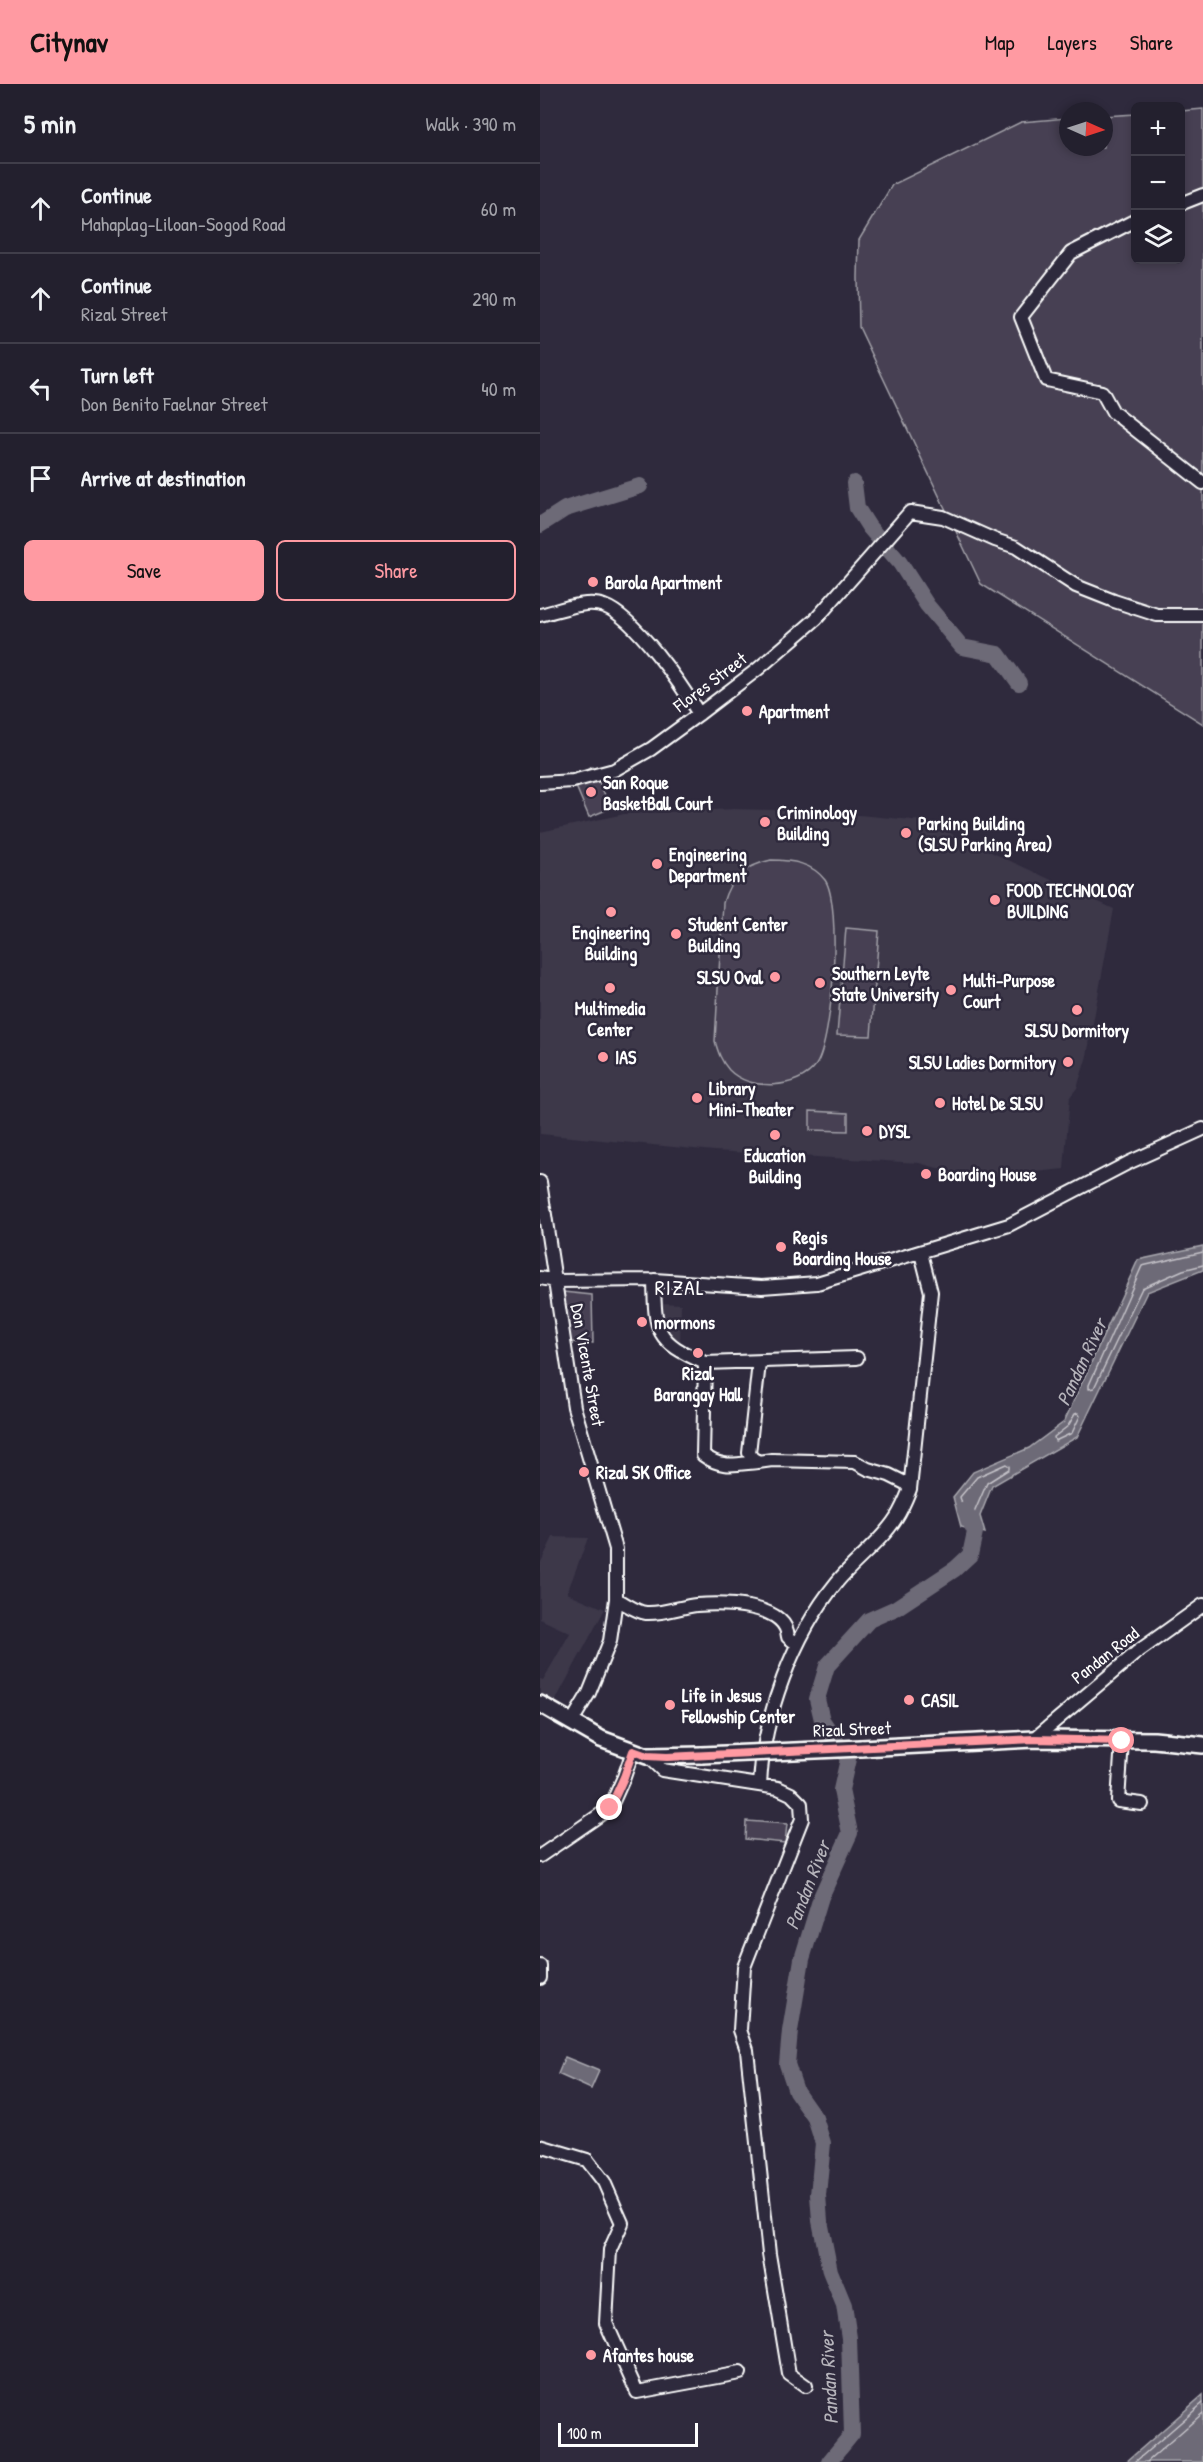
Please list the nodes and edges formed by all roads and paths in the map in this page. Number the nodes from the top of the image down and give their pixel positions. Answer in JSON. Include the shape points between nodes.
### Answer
{"nodes":[{"id":1,"x":1203,"y":195,"type":"edge"},
{"id":2,"x":1185,"y":202,"type":"edge"},
{"id":3,"x":1131,"y":222,"type":"edge"},
{"id":4,"x":1203,"y":483,"type":"edge"},
{"id":5,"x":540,"y":615,"type":"edge"},
{"id":6,"x":1203,"y":615,"type":"edge"},
{"id":7,"x":699,"y":714,"type":"junction"},
{"id":8,"x":540,"y":783,"type":"edge"},
{"id":9,"x":1203,"y":1128,"type":"edge"},
{"id":10,"x":540,"y":1182,"type":"edge"},
{"id":11,"x":921,"y":1253,"type":"junction"},
{"id":12,"x":540,"y":1278,"type":"edge"},
{"id":13,"x":654,"y":1280,"type":"junction"},
{"id":14,"x":556,"y":1281,"type":"junction"},
{"id":15,"x":857,"y":1358,"type":"dead end"},
{"id":16,"x":705,"y":1363,"type":"junction"},
{"id":17,"x":759,"y":1363,"type":"junction"},
{"id":18,"x":758,"y":1462,"type":"junction"},
{"id":19,"x":910,"y":1489,"type":"junction"},
{"id":20,"x":616,"y":1599,"type":"junction"},
{"id":21,"x":1203,"y":1605,"type":"edge"},
{"id":22,"x":797,"y":1644,"type":"junction"},
{"id":23,"x":540,"y":1704,"type":"edge"},
{"id":24,"x":571,"y":1723,"type":"junction"},
{"id":25,"x":1034,"y":1739,"type":"junction"},
{"id":26,"x":1122,"y":1741,"type":"junction"},
{"id":27,"x":1203,"y":1745,"type":"edge"},
{"id":28,"x":640,"y":1754,"type":"junction"},
{"id":29,"x":760,"y":1785,"type":"junction"},
{"id":30,"x":1142,"y":1804,"type":"dead end"},
{"id":31,"x":540,"y":1856,"type":"edge"},
{"id":32,"x":540,"y":1966,"type":"edge"},
{"id":33,"x":540,"y":1978,"type":"edge"},
{"id":34,"x":540,"y":2146,"type":"edge"},
{"id":35,"x":740,"y":2373,"type":"dead end"},
{"id":36,"x":806,"y":2386,"type":"dead end"}],
"edges":[{"from":1,"to":2,"type":"street"},
{"from":3,"to":4,"type":"street","via":[[1071,253],[1021,317],[1046,380],[1102,392],[1113,412]]},
{"from":5,"to":7,"type":"street","via":[[593,604],[616,612],[647,643]]},
{"from":6,"to":7,"type":"street","name":"Flores Street","via":[[1157,615],[1076,586],[1016,547],[943,517],[910,512],[816,619]]},
{"from":7,"to":8,"type":"street","name":"Flores Street","via":[[614,770],[573,781]]},
{"from":9,"to":11,"type":"street","via":[[1009,1225]]},
{"from":10,"to":14,"type":"street","name":"Don Vicente Street"},
{"from":11,"to":13,"type":"street","via":[[817,1283],[762,1287]]},
{"from":11,"to":19,"type":"street","via":[[931,1292]]},
{"from":12,"to":14,"type":"street"},
{"from":13,"to":14,"type":"street"},
{"from":13,"to":16,"type":"street","via":[[655,1316],[661,1336],[682,1353]]},
{"from":14,"to":20,"type":"street","name":"Don Vicente Street","via":[[574,1407],[616,1549]]},
{"from":15,"to":17,"type":"street"},
{"from":16,"to":17,"type":"street"},
{"from":16,"to":18,"type":"street","via":[[703,1455],[714,1464]]},
{"from":17,"to":18,"type":"street","via":[[748,1453]]},
{"from":18,"to":19,"type":"street","via":[[855,1462],[889,1475]]},
{"from":19,"to":22,"type":"street","via":[[896,1518],[835,1585]]},
{"from":20,"to":22,"type":"street","via":[[643,1613],[725,1604],[760,1610],[773,1614]]},
{"from":20,"to":24,"type":"street","name":"Don Vicente Street","via":[[610,1641],[589,1693]]},
{"from":21,"to":25,"type":"street","name":"Pandan Road","via":[[1136,1653]]},
{"from":22,"to":29,"type":"street","via":[[775,1701]]},
{"from":23,"to":24,"type":"main road","name":"Rizal Street"},
{"from":24,"to":28,"type":"main road","name":"Rizal Street"},
{"from":25,"to":26,"type":"main road","name":"Rizal Street"},
{"from":25,"to":28,"type":"main road","name":"Rizal Street","bridge":true,"via":[[702,1755]]},
{"from":26,"to":27,"type":"main road","name":"Rizal Street"},
{"from":26,"to":30,"type":"street","via":[[1118,1802]]},
{"from":28,"to":29,"type":"street","via":[[662,1770]]},
{"from":28,"to":31,"type":"street","via":[[610,1808]]},
{"from":29,"to":36,"type":"street","via":[[784,1791],[801,1804],[802,1819],[744,1967],[740,2030],[747,2050],[769,2254],[789,2374]]},
{"from":32,"to":33,"type":"street"},
{"from":34,"to":35,"type":"street","via":[[588,2160],[604,2182],[622,2223],[610,2250],[606,2323],[637,2392]]}]}
